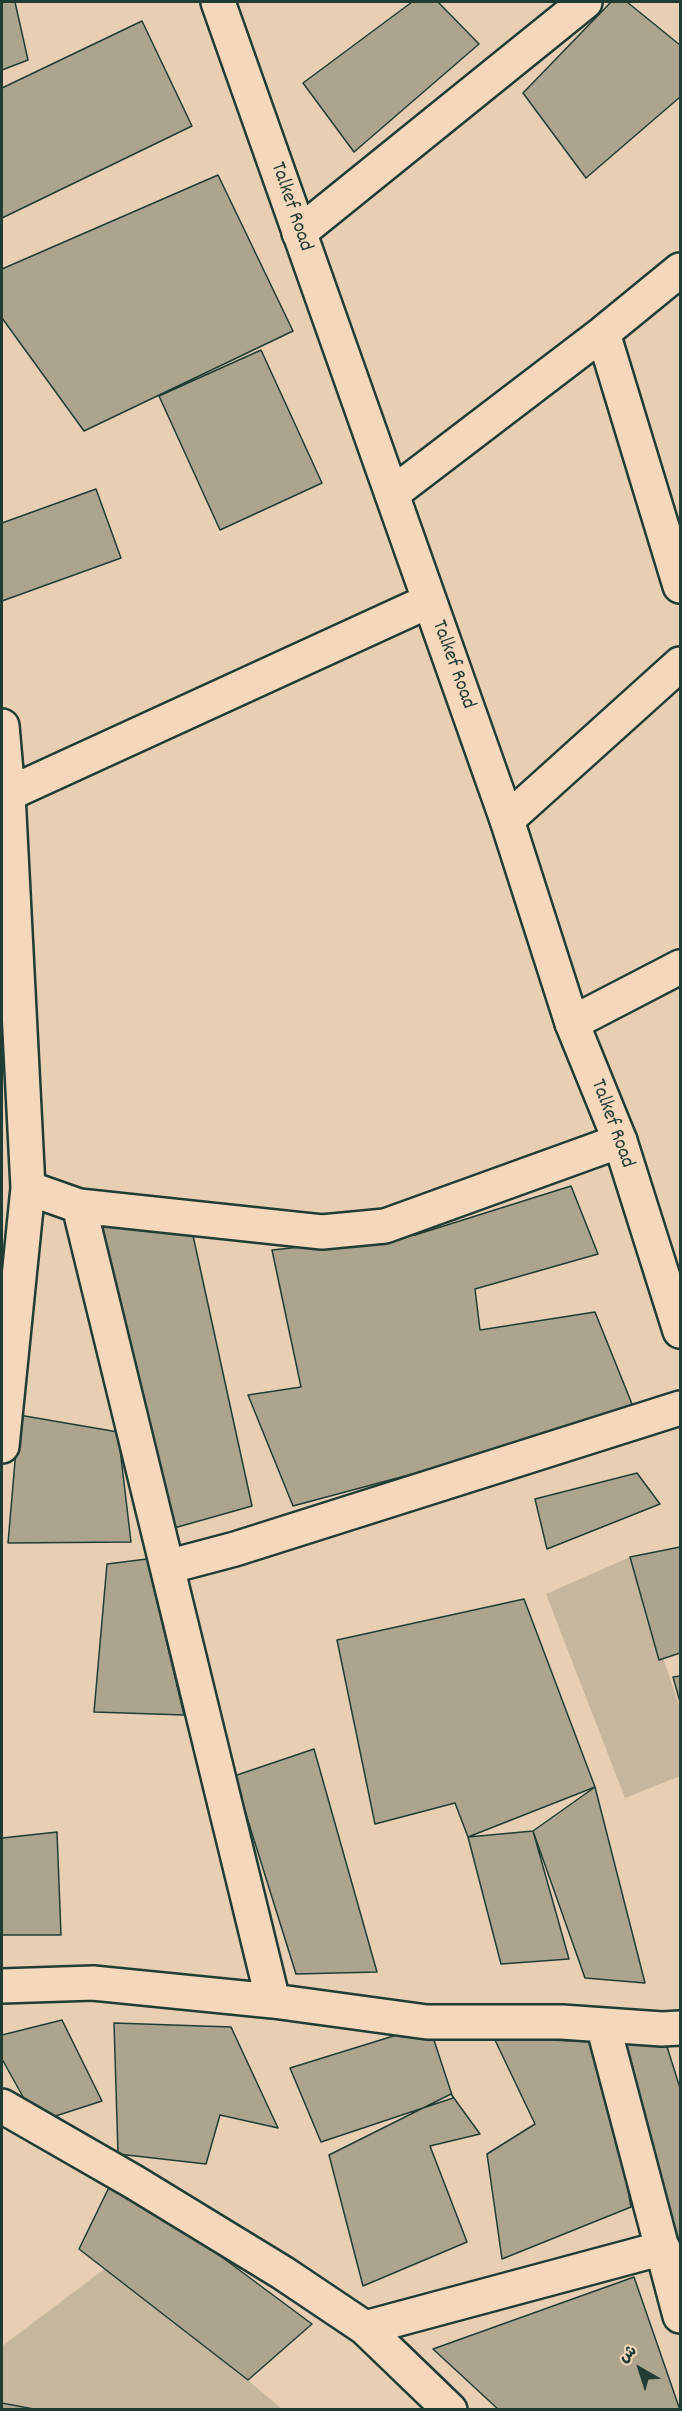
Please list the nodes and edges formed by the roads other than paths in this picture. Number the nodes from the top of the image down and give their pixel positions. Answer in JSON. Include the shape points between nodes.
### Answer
{"nodes":[{"id":1,"x":218,"y":2,"type":"edge"},
{"id":2,"x":585,"y":2,"type":"edge"},
{"id":3,"x":299,"y":233,"type":"junction"},
{"id":4,"x":681,"y":270,"type":"edge"},
{"id":5,"x":603,"y":333,"type":"junction"},
{"id":6,"x":392,"y":494,"type":"junction"},
{"id":7,"x":681,"y":586,"type":"edge"},
{"id":8,"x":429,"y":601,"type":"junction"},
{"id":9,"x":681,"y":664,"type":"edge"},
{"id":10,"x":2,"y":726,"type":"edge"},
{"id":11,"x":8,"y":794,"type":"junction"},
{"id":12,"x":507,"y":820,"type":"junction"},
{"id":13,"x":7,"y":888,"type":"edge"},
{"id":14,"x":681,"y":967,"type":"edge"},
{"id":15,"x":572,"y":1023,"type":"junction"},
{"id":16,"x":620,"y":1141,"type":"junction"},
{"id":17,"x":28,"y":1188,"type":"junction"},
{"id":18,"x":79,"y":1206,"type":"junction"},
{"id":19,"x":11,"y":1235,"type":"edge"},
{"id":20,"x":678,"y":1318,"type":"edge"},
{"id":21,"x":681,"y":1408,"type":"edge"},
{"id":22,"x":2,"y":1446,"type":"edge"},
{"id":23,"x":167,"y":1567,"type":"junction"},
{"id":24,"x":2,"y":1986,"type":"edge"},
{"id":25,"x":273,"y":2001,"type":"junction"},
{"id":26,"x":603,"y":2025,"type":"junction"},
{"id":27,"x":681,"y":2028,"type":"edge"},
{"id":28,"x":2,"y":2106,"type":"edge"},
{"id":29,"x":663,"y":2248,"type":"junction"},
{"id":30,"x":681,"y":2316,"type":"edge"},
{"id":31,"x":365,"y":2328,"type":"junction"},
{"id":32,"x":450,"y":2409,"type":"edge"}],
"edges":[{"from":1,"to":3,"type":"street","name":"Talkef Road"},
{"from":2,"to":3,"type":"street"},
{"from":3,"to":6,"type":"street","name":"Talkef Road"},
{"from":4,"to":5,"type":"street"},
{"from":5,"to":6,"type":"street"},
{"from":5,"to":7,"type":"street"},
{"from":6,"to":8,"type":"street","name":"Talkef Road"},
{"from":8,"to":11,"type":"street"},
{"from":8,"to":12,"type":"street","name":"Talkef Road"},
{"from":9,"to":12,"type":"street"},
{"from":10,"to":11,"type":"street"},
{"from":11,"to":13,"type":"street"},
{"from":12,"to":15,"type":"street","name":"Talkef Road"},
{"from":13,"to":17,"type":"street"},
{"from":14,"to":15,"type":"street"},
{"from":15,"to":16,"type":"street","name":"Talkef Road"},
{"from":16,"to":18,"type":"street","via":[[385,1226],[322,1232]]},
{"from":16,"to":20,"type":"street","name":"Talkef Road"},
{"from":17,"to":18,"type":"street"},
{"from":17,"to":19,"type":"street"},
{"from":18,"to":23,"type":"street"},
{"from":19,"to":22,"type":"street"},
{"from":21,"to":23,"type":"street"},
{"from":23,"to":25,"type":"street"},
{"from":24,"to":25,"type":"street","via":[[93,1983]]},
{"from":25,"to":26,"type":"street","via":[[427,2022]]},
{"from":26,"to":27,"type":"street"},
{"from":26,"to":29,"type":"street"},
{"from":28,"to":31,"type":"street","via":[[154,2194]]},
{"from":29,"to":30,"type":"street"},
{"from":29,"to":31,"type":"street"},
{"from":31,"to":32,"type":"street"}]}
